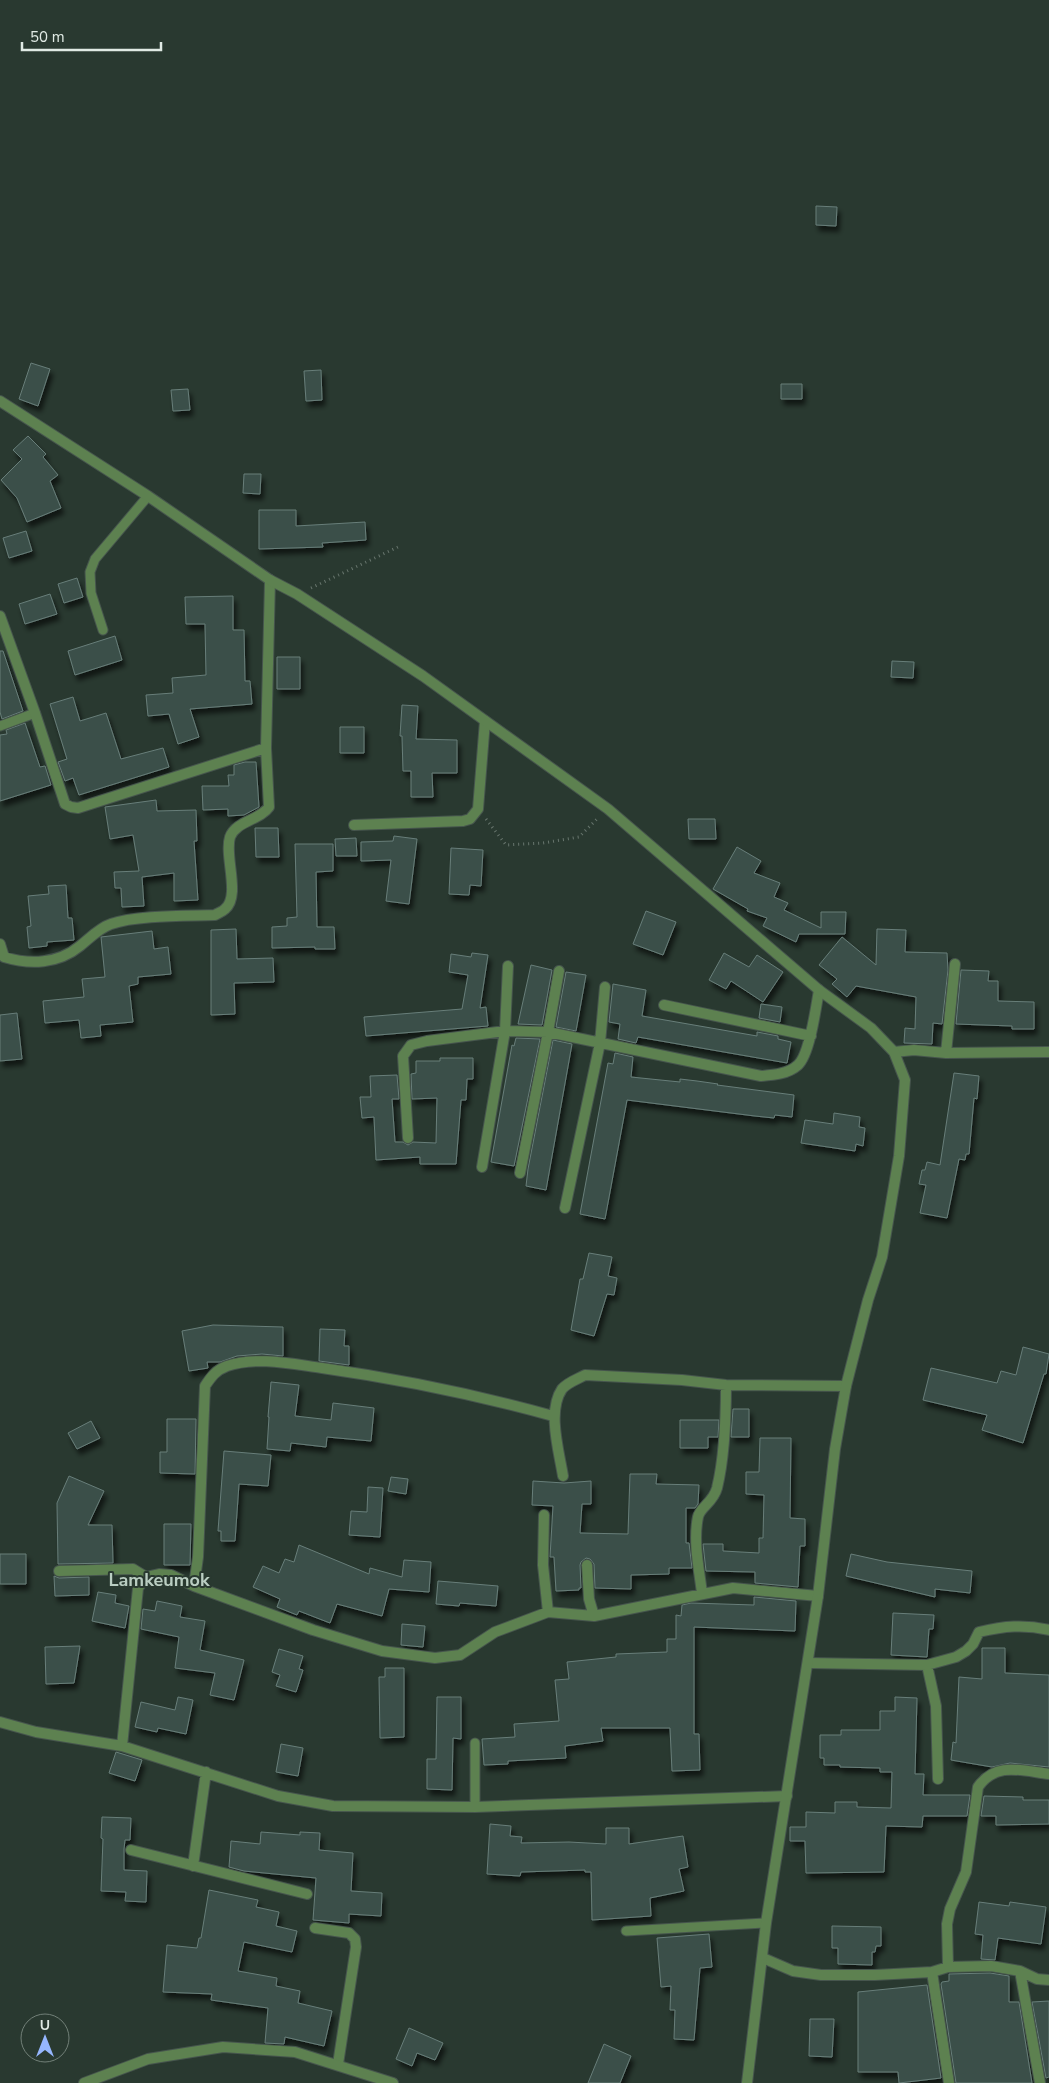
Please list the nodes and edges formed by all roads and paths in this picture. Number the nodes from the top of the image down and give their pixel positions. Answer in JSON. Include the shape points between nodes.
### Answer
{"nodes":[{"id":1,"x":0,"y":401,"type":"edge"},
{"id":2,"x":148,"y":496,"type":"junction"},
{"id":3,"x":398,"y":547,"type":"dead end"},
{"id":4,"x":270,"y":580,"type":"junction"},
{"id":5,"x":297,"y":594,"type":"junction"},
{"id":6,"x":0,"y":616,"type":"edge"},
{"id":7,"x":103,"y":630,"type":"dead end"},
{"id":8,"x":36,"y":713,"type":"junction"},
{"id":9,"x":485,"y":721,"type":"junction"},
{"id":10,"x":0,"y":726,"type":"edge"},
{"id":11,"x":266,"y":748,"type":"junction"},
{"id":12,"x":478,"y":809,"type":"junction"},
{"id":13,"x":608,"y":809,"type":"junction"},
{"id":14,"x":354,"y":825,"type":"dead end"},
{"id":15,"x":0,"y":944,"type":"edge"},
{"id":16,"x":2,"y":960,"type":"edge"},
{"id":17,"x":955,"y":964,"type":"dead end"},
{"id":18,"x":508,"y":966,"type":"dead end"},
{"id":19,"x":559,"y":971,"type":"dead end"},
{"id":20,"x":605,"y":987,"type":"dead end"},
{"id":21,"x":819,"y":990,"type":"junction"},
{"id":22,"x":664,"y":1005,"type":"dead end"},
{"id":23,"x":505,"y":1031,"type":"junction"},
{"id":24,"x":548,"y":1032,"type":"junction"},
{"id":25,"x":811,"y":1036,"type":"junction"},
{"id":26,"x":600,"y":1044,"type":"junction"},
{"id":27,"x":894,"y":1052,"type":"junction"},
{"id":28,"x":1049,"y":1052,"type":"edge"},
{"id":29,"x":946,"y":1053,"type":"junction"},
{"id":30,"x":408,"y":1138,"type":"dead end"},
{"id":31,"x":482,"y":1167,"type":"dead end"},
{"id":32,"x":520,"y":1173,"type":"dead end"},
{"id":33,"x":565,"y":1208,"type":"dead end"},
{"id":34,"x":726,"y":1385,"type":"junction"},
{"id":35,"x":846,"y":1386,"type":"junction"},
{"id":36,"x":553,"y":1416,"type":"junction"},
{"id":37,"x":562,"y":1476,"type":"dead end"},
{"id":38,"x":544,"y":1515,"type":"dead end"},
{"id":39,"x":587,"y":1565,"type":"dead end"},
{"id":40,"x":59,"y":1571,"type":"dead end"},
{"id":41,"x":146,"y":1577,"type":"junction"},
{"id":42,"x":194,"y":1586,"type":"junction"},
{"id":43,"x":702,"y":1593,"type":"junction"},
{"id":44,"x":818,"y":1596,"type":"junction"},
{"id":45,"x":548,"y":1612,"type":"junction"},
{"id":46,"x":594,"y":1616,"type":"junction"},
{"id":47,"x":1049,"y":1630,"type":"edge"},
{"id":48,"x":808,"y":1663,"type":"junction"},
{"id":49,"x":927,"y":1665,"type":"junction"},
{"id":50,"x":0,"y":1722,"type":"edge"},
{"id":51,"x":475,"y":1744,"type":"dead end"},
{"id":52,"x":122,"y":1746,"type":"junction"},
{"id":53,"x":206,"y":1772,"type":"junction"},
{"id":54,"x":1049,"y":1774,"type":"edge"},
{"id":55,"x":938,"y":1779,"type":"dead end"},
{"id":56,"x":787,"y":1796,"type":"junction"},
{"id":57,"x":475,"y":1807,"type":"junction"},
{"id":58,"x":131,"y":1850,"type":"dead end"},
{"id":59,"x":193,"y":1866,"type":"junction"},
{"id":60,"x":307,"y":1894,"type":"dead end"},
{"id":61,"x":766,"y":1923,"type":"junction"},
{"id":62,"x":315,"y":1928,"type":"dead end"},
{"id":63,"x":626,"y":1931,"type":"dead end"},
{"id":64,"x":763,"y":1958,"type":"junction"},
{"id":65,"x":948,"y":1967,"type":"junction"},
{"id":66,"x":932,"y":1972,"type":"junction"},
{"id":67,"x":1020,"y":1972,"type":"junction"},
{"id":68,"x":1049,"y":1980,"type":"edge"},
{"id":69,"x":338,"y":2064,"type":"junction"},
{"id":70,"x":84,"y":2083,"type":"edge"},
{"id":71,"x":393,"y":2083,"type":"edge"},
{"id":72,"x":747,"y":2083,"type":"edge"},
{"id":73,"x":949,"y":2083,"type":"edge"},
{"id":74,"x":1040,"y":2083,"type":"edge"}],
"edges":[{"from":1,"to":2,"type":"street"},
{"from":2,"to":4,"type":"street"},
{"from":2,"to":7,"type":"lane","via":[[95,559],[90,572],[91,593]]},
{"from":3,"to":5,"type":"path"},
{"from":4,"to":5,"type":"street"},
{"from":4,"to":11,"type":"street"},
{"from":5,"to":9,"type":"street","via":[[423,676]]},
{"from":6,"to":8,"type":"street"},
{"from":8,"to":10,"type":"lane"},
{"from":8,"to":11,"type":"street","via":[[65,804],[74,808]]},
{"from":9,"to":12,"type":"street"},
{"from":9,"to":13,"type":"street"},
{"from":11,"to":16,"type":"street","via":[[269,807],[266,812],[237,828],[230,838],[232,889],[226,909],[215,915],[127,920],[111,924],[97,931],[78,948],[50,961]]},
{"from":12,"to":13,"type":"path","via":[[506,845],[543,843],[579,836]]},
{"from":12,"to":14,"type":"street","via":[[463,821]]},
{"from":13,"to":21,"type":"street"},
{"from":15,"to":16,"type":"street"},
{"from":17,"to":29,"type":"street"},
{"from":18,"to":23,"type":"street"},
{"from":19,"to":24,"type":"street"},
{"from":20,"to":26,"type":"street"},
{"from":21,"to":25,"type":"street"},
{"from":21,"to":27,"type":"street","via":[[871,1028]]},
{"from":22,"to":25,"type":"street"},
{"from":23,"to":24,"type":"street"},
{"from":23,"to":30,"type":"street","via":[[411,1045],[403,1056]]},
{"from":23,"to":31,"type":"street"},
{"from":24,"to":26,"type":"street"},
{"from":24,"to":32,"type":"street"},
{"from":25,"to":26,"type":"street","via":[[797,1067],[782,1074],[761,1076]]},
{"from":26,"to":33,"type":"street"},
{"from":27,"to":29,"type":"street"},
{"from":27,"to":35,"type":"street","via":[[905,1080],[898,1156],[882,1257]]},
{"from":28,"to":29,"type":"street"},
{"from":34,"to":35,"type":"street"},
{"from":34,"to":36,"type":"street","via":[[586,1375],[562,1389]]},
{"from":34,"to":43,"type":"street","via":[[726,1427],[717,1489],[712,1501],[698,1514],[696,1535]]},
{"from":35,"to":44,"type":"street","via":[[835,1449]]},
{"from":36,"to":37,"type":"street"},
{"from":36,"to":42,"type":"street","via":[[374,1375],[267,1361],[227,1366],[213,1373],[205,1386]]},
{"from":38,"to":45,"type":"street","via":[[543,1565]]},
{"from":39,"to":46,"type":"street","via":[[589,1599]]},
{"from":40,"to":41,"type":"street","via":[[132,1569]]},
{"from":41,"to":42,"type":"street","via":[[170,1575]]},
{"from":41,"to":52,"type":"street","via":[[138,1588],[135,1606]]},
{"from":42,"to":45,"type":"street","via":[[313,1630],[382,1650],[421,1657],[460,1655],[495,1632]]},
{"from":43,"to":44,"type":"street","via":[[733,1588]]},
{"from":43,"to":46,"type":"street"},
{"from":44,"to":48,"type":"street"},
{"from":45,"to":46,"type":"street"},
{"from":47,"to":49,"type":"street","via":[[1029,1626],[979,1632],[966,1651]]},
{"from":48,"to":49,"type":"street"},
{"from":48,"to":56,"type":"street"},
{"from":49,"to":55,"type":"street","via":[[936,1706]]},
{"from":50,"to":52,"type":"street","via":[[36,1732]]},
{"from":51,"to":57,"type":"lane"},
{"from":52,"to":53,"type":"street"},
{"from":53,"to":57,"type":"street","via":[[278,1796],[333,1806]]},
{"from":53,"to":59,"type":"street"},
{"from":54,"to":65,"type":"street","via":[[1006,1769],[985,1777],[978,1788],[966,1872],[947,1924]]},
{"from":56,"to":57,"type":"street"},
{"from":56,"to":61,"type":"street"},
{"from":58,"to":59,"type":"street"},
{"from":59,"to":60,"type":"street"},
{"from":61,"to":63,"type":"lane"},
{"from":61,"to":64,"type":"street"},
{"from":62,"to":69,"type":"street","via":[[349,1933],[355,1939]]},
{"from":64,"to":66,"type":"street","via":[[793,1970],[821,1975]]},
{"from":64,"to":72,"type":"street"},
{"from":65,"to":66,"type":"street"},
{"from":65,"to":67,"type":"street","via":[[991,1966]]},
{"from":66,"to":73,"type":"street"},
{"from":67,"to":68,"type":"street"},
{"from":67,"to":74,"type":"street"},
{"from":69,"to":70,"type":"street","via":[[296,2052],[223,2047],[148,2059]]},
{"from":69,"to":71,"type":"street"}]}
